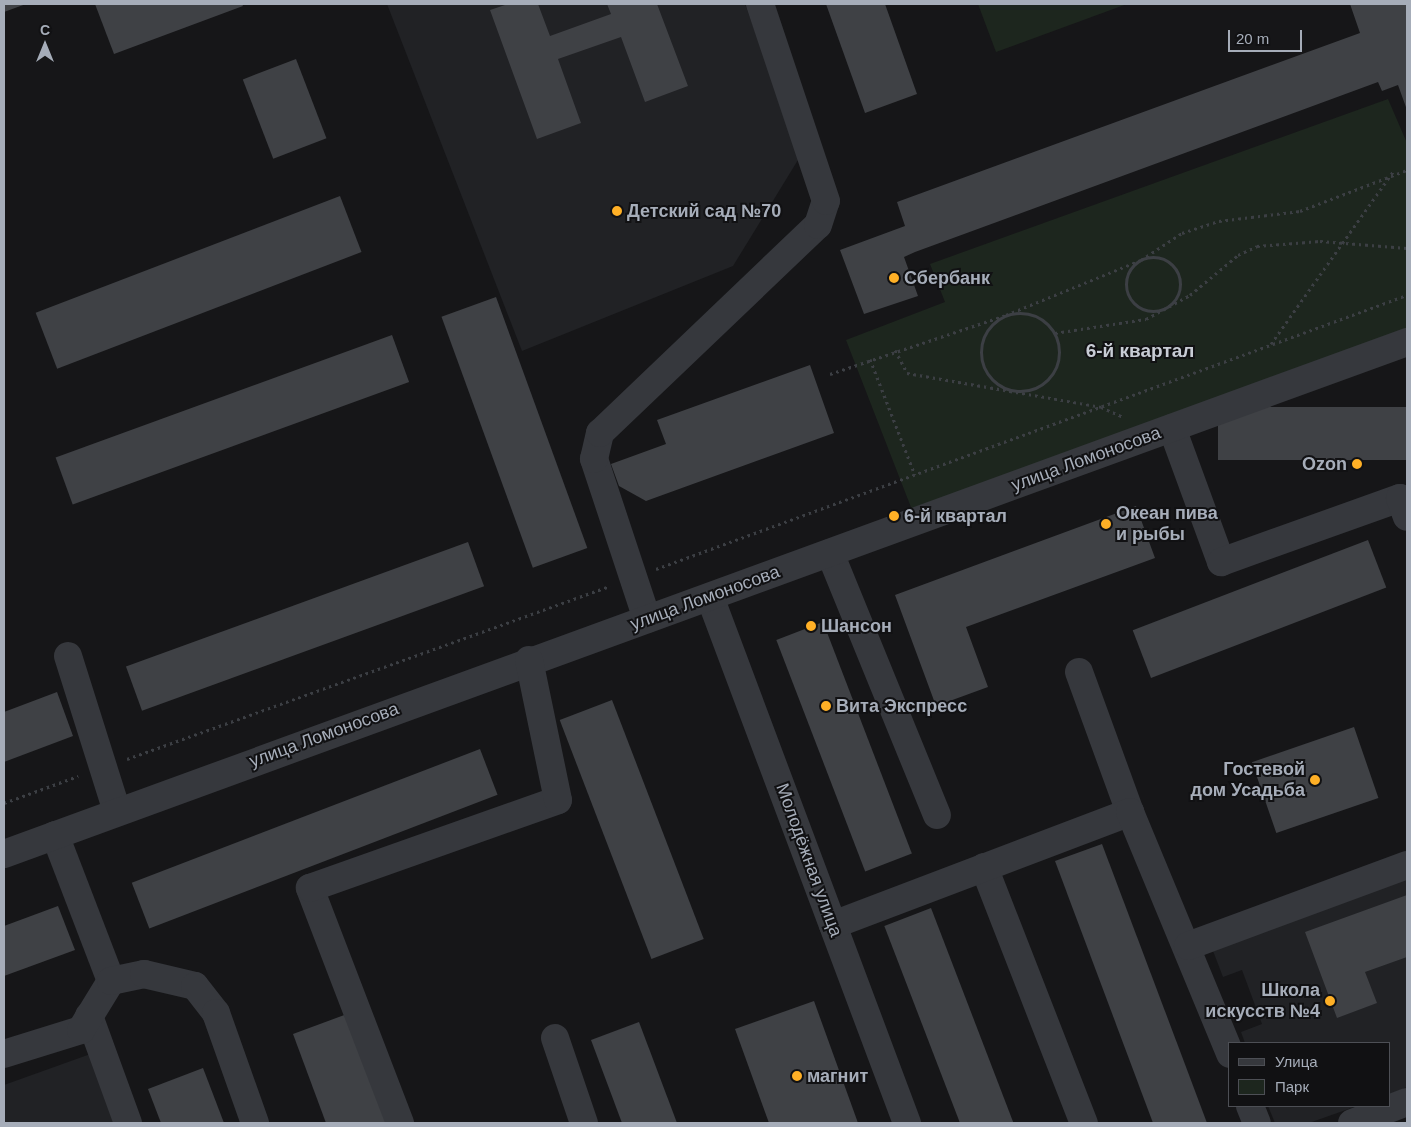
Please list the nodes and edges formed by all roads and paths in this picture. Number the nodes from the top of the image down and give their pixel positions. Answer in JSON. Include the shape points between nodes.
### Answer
{"nodes":[{"id":1,"x":760,"y":4,"type":"edge"},
{"id":2,"x":1407,"y":170,"type":"edge"},
{"id":3,"x":1394,"y":172,"type":"junction"},
{"id":4,"x":1342,"y":244,"type":"junction"},
{"id":5,"x":1407,"y":248,"type":"edge"},
{"id":6,"x":1141,"y":260,"type":"junction"},
{"id":7,"x":1407,"y":295,"type":"edge"},
{"id":8,"x":1006,"y":315,"type":"junction"},
{"id":9,"x":1055,"y":333,"type":"junction"},
{"id":10,"x":1407,"y":342,"type":"edge"},
{"id":11,"x":1270,"y":346,"type":"junction"},
{"id":12,"x":895,"y":350,"type":"junction"},
{"id":13,"x":870,"y":359,"type":"junction"},
{"id":14,"x":830,"y":374,"type":"dead end"},
{"id":15,"x":1007,"y":389,"type":"junction"},
{"id":16,"x":1102,"y":407,"type":"junction"},
{"id":17,"x":1164,"y":431,"type":"junction"},
{"id":18,"x":915,"y":475,"type":"junction"},
{"id":19,"x":1407,"y":517,"type":"edge"},
{"id":20,"x":830,"y":553,"type":"junction"},
{"id":21,"x":632,"y":578,"type":"junction"},
{"id":22,"x":710,"y":596,"type":"junction"},
{"id":23,"x":647,"y":620,"type":"junction"},
{"id":24,"x":68,"y":656,"type":"dead end"},
{"id":25,"x":529,"y":660,"type":"junction"},
{"id":26,"x":1079,"y":672,"type":"dead end"},
{"id":27,"x":104,"y":767,"type":"junction"},
{"id":28,"x":4,"y":803,"type":"edge"},
{"id":29,"x":117,"y":811,"type":"junction"},
{"id":30,"x":1130,"y":812,"type":"junction"},
{"id":31,"x":937,"y":816,"type":"dead end"},
{"id":32,"x":55,"y":835,"type":"junction"},
{"id":33,"x":4,"y":854,"type":"edge"},
{"id":34,"x":1407,"y":865,"type":"edge"},
{"id":35,"x":984,"y":867,"type":"junction"},
{"id":36,"x":833,"y":925,"type":"junction"},
{"id":37,"x":1188,"y":946,"type":"junction"},
{"id":38,"x":112,"y":981,"type":"junction"},
{"id":39,"x":90,"y":1016,"type":"junction"},
{"id":40,"x":554,"y":1038,"type":"dead end"},
{"id":41,"x":1228,"y":1049,"type":"edge"},
{"id":42,"x":4,"y":1054,"type":"edge"},
{"id":43,"x":1407,"y":1102,"type":"edge"},
{"id":44,"x":1250,"y":1107,"type":"edge"},
{"id":45,"x":128,"y":1123,"type":"edge"},
{"id":46,"x":255,"y":1123,"type":"edge"},
{"id":47,"x":400,"y":1123,"type":"edge"},
{"id":48,"x":584,"y":1123,"type":"edge"},
{"id":49,"x":907,"y":1123,"type":"edge"},
{"id":50,"x":1084,"y":1123,"type":"edge"},
{"id":51,"x":1256,"y":1123,"type":"edge"},
{"id":52,"x":1352,"y":1123,"type":"edge"}],
"edges":[{"from":1,"to":21,"type":"street","via":[[826,201],[818,225],[600,433],[594,459]]},
{"from":2,"to":3,"type":"path"},
{"from":3,"to":4,"type":"path"},
{"from":3,"to":6,"type":"path","via":[[1300,211],[1218,221],[1182,233]]},
{"from":4,"to":5,"type":"path"},
{"from":4,"to":9,"type":"path","via":[[1257,246],[1238,255],[1190,295],[1146,318]]},
{"from":4,"to":11,"type":"path"},
{"from":6,"to":6,"type":"path","via":[[1158,257],[1176,269],[1179,292],[1166,308],[1144,310],[1128,294],[1129,273]]},
{"from":6,"to":8,"type":"path"},
{"from":7,"to":11,"type":"path"},
{"from":8,"to":9,"type":"path","via":[[1026,313],[1038,317]]},
{"from":8,"to":12,"type":"path"},
{"from":8,"to":15,"type":"path","via":[[985,334],[981,353],[989,376]]},
{"from":9,"to":15,"type":"path","via":[[1059,358],[1052,375],[1030,390]]},
{"from":10,"to":17,"type":"street","name":"улица Ломоносова"},
{"from":11,"to":16,"type":"path"},
{"from":12,"to":13,"type":"path"},
{"from":12,"to":15,"type":"path","via":[[907,373]]},
{"from":13,"to":14,"type":"path"},
{"from":13,"to":18,"type":"path"},
{"from":15,"to":16,"type":"path"},
{"from":16,"to":17,"type":"path"},
{"from":16,"to":18,"type":"path"},
{"from":17,"to":19,"type":"street","via":[[1220,562],[1400,498]]},
{"from":17,"to":20,"type":"street","name":"улица Ломоносова"},
{"from":18,"to":21,"type":"path"},
{"from":20,"to":22,"type":"street","name":"улица Ломоносова"},
{"from":20,"to":31,"type":"street"},
{"from":21,"to":23,"type":"street"},
{"from":21,"to":27,"type":"path"},
{"from":22,"to":23,"type":"street","name":"улица Ломоносова"},
{"from":22,"to":36,"type":"street","name":"Молодёжная улица"},
{"from":23,"to":25,"type":"street","name":"улица Ломоносова"},
{"from":24,"to":27,"type":"street"},
{"from":25,"to":29,"type":"street","name":"улица Ломоносова"},
{"from":25,"to":47,"type":"street","via":[[558,800],[310,888]]},
{"from":26,"to":30,"type":"street"},
{"from":27,"to":28,"type":"path"},
{"from":27,"to":29,"type":"street"},
{"from":29,"to":32,"type":"street","name":"улица Ломоносова"},
{"from":30,"to":35,"type":"street"},
{"from":30,"to":37,"type":"street"},
{"from":32,"to":33,"type":"street","name":"улица Ломоносова"},
{"from":32,"to":38,"type":"street"},
{"from":34,"to":37,"type":"street"},
{"from":35,"to":36,"type":"street"},
{"from":35,"to":50,"type":"street"},
{"from":36,"to":49,"type":"street","name":"Молодёжная улица"},
{"from":37,"to":41,"type":"street"},
{"from":38,"to":39,"type":"street"},
{"from":38,"to":46,"type":"street","via":[[144,974],[195,986],[216,1013]]},
{"from":39,"to":42,"type":"street","via":[[80,1030]]},
{"from":39,"to":45,"type":"street"},
{"from":40,"to":48,"type":"street"},
{"from":43,"to":52,"type":"street"},
{"from":44,"to":51,"type":"street"}]}
